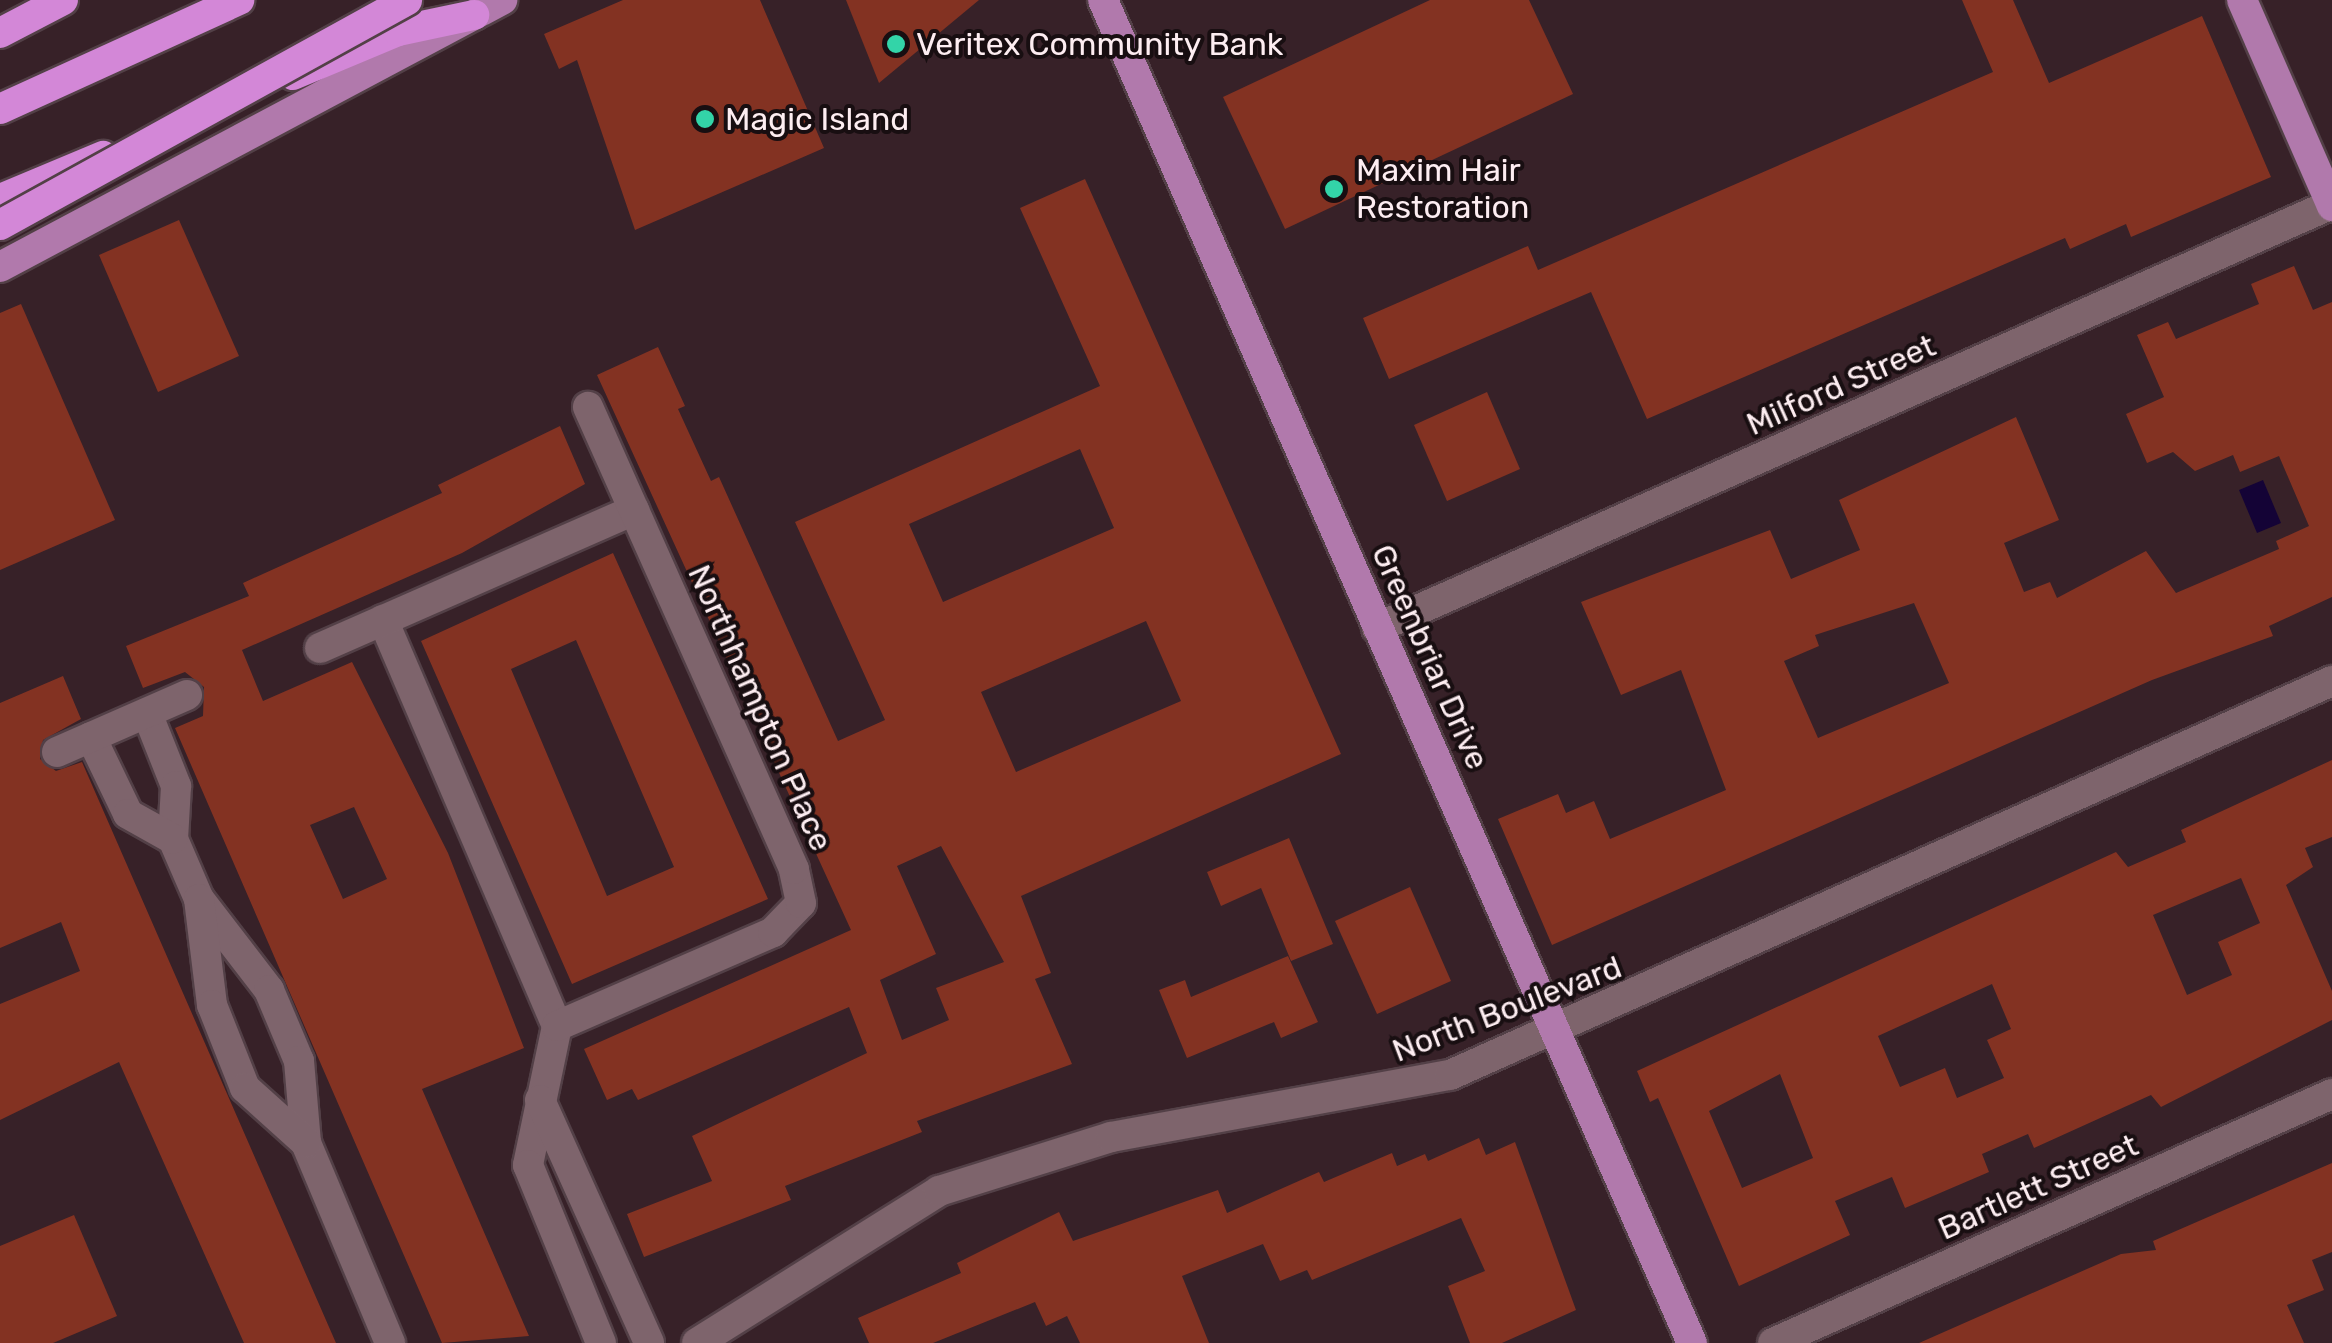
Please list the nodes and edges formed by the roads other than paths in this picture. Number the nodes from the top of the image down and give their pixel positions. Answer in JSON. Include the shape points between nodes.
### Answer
{"nodes":[{"id":1,"x":63,"y":0,"type":"edge"},
{"id":2,"x":239,"y":0,"type":"edge"},
{"id":3,"x":407,"y":0,"type":"edge"},
{"id":4,"x":502,"y":0,"type":"edge"},
{"id":5,"x":1104,"y":0,"type":"edge"},
{"id":6,"x":2242,"y":0,"type":"edge"},
{"id":7,"x":474,"y":16,"type":"junction"},
{"id":8,"x":0,"y":33,"type":"edge"},
{"id":9,"x":0,"y":109,"type":"edge"},
{"id":10,"x":0,"y":199,"type":"edge"},
{"id":11,"x":2332,"y":205,"type":"edge"},
{"id":12,"x":0,"y":225,"type":"edge"},
{"id":13,"x":0,"y":266,"type":"edge"},
{"id":14,"x":588,"y":406,"type":"dead end"},
{"id":15,"x":634,"y":510,"type":"junction"},
{"id":16,"x":383,"y":620,"type":"junction"},
{"id":17,"x":1377,"y":628,"type":"junction"},
{"id":18,"x":320,"y":648,"type":"dead end"},
{"id":19,"x":2332,"y":681,"type":"edge"},
{"id":20,"x":187,"y":695,"type":"dead end"},
{"id":21,"x":147,"y":713,"type":"junction"},
{"id":22,"x":91,"y":737,"type":"junction"},
{"id":23,"x":57,"y":752,"type":"dead end"},
{"id":24,"x":173,"y":839,"type":"junction"},
{"id":25,"x":199,"y":898,"type":"junction"},
{"id":26,"x":556,"y":1026,"type":"junction"},
{"id":27,"x":1560,"y":1032,"type":"junction"},
{"id":28,"x":2332,"y":1094,"type":"edge"},
{"id":29,"x":540,"y":1100,"type":"junction"},
{"id":30,"x":306,"y":1143,"type":"junction"},
{"id":31,"x":602,"y":1234,"type":"junction"},
{"id":32,"x":561,"y":1252,"type":"junction"},
{"id":33,"x":390,"y":1343,"type":"edge"},
{"id":34,"x":601,"y":1343,"type":"edge"},
{"id":35,"x":649,"y":1343,"type":"edge"},
{"id":36,"x":697,"y":1343,"type":"edge"},
{"id":37,"x":1692,"y":1343,"type":"edge"},
{"id":38,"x":1773,"y":1343,"type":"edge"}],
"edges":[{"from":1,"to":8,"type":"highway"},
{"from":2,"to":9,"type":"highway"},
{"from":3,"to":12,"type":"highway","bridge":true},
{"from":4,"to":7,"type":"main road"},
{"from":5,"to":17,"type":"main road","name":"Greenbriar Drive"},
{"from":6,"to":11,"type":"main road"},
{"from":7,"to":10,"type":"highway","via":[[398,31]]},
{"from":7,"to":13,"type":"main road"},
{"from":11,"to":17,"type":"street","name":"Milford Street"},
{"from":14,"to":15,"type":"street","name":"Northhampton Place"},
{"from":15,"to":16,"type":"street"},
{"from":15,"to":26,"type":"street","name":"Northhampton Place","via":[[794,869],[801,903],[773,932]]},
{"from":16,"to":18,"type":"street"},
{"from":16,"to":26,"type":"street"},
{"from":17,"to":27,"type":"main road","name":"Greenbriar Drive"},
{"from":19,"to":27,"type":"street","name":"North Boulevard"},
{"from":20,"to":21,"type":"street"},
{"from":21,"to":22,"type":"street"},
{"from":21,"to":24,"type":"street","via":[[176,786]]},
{"from":22,"to":23,"type":"street"},
{"from":22,"to":24,"type":"street","via":[[128,814]]},
{"from":24,"to":25,"type":"street"},
{"from":25,"to":30,"type":"street","via":[[269,990],[299,1061]]},
{"from":25,"to":30,"type":"street","via":[[212,1005],[245,1088]]},
{"from":26,"to":29,"type":"street"},
{"from":27,"to":36,"type":"street","name":"North Boulevard","via":[[1381,1094],[1017,1160],[858,1234]]},
{"from":27,"to":37,"type":"main road","name":"Greenbriar Drive"},
{"from":28,"to":38,"type":"street","name":"Bartlett Street"},
{"from":29,"to":31,"type":"street"},
{"from":29,"to":32,"type":"street","via":[[528,1165]]},
{"from":30,"to":33,"type":"street"},
{"from":31,"to":32,"type":"street"},
{"from":31,"to":35,"type":"street"},
{"from":32,"to":34,"type":"street"}]}
